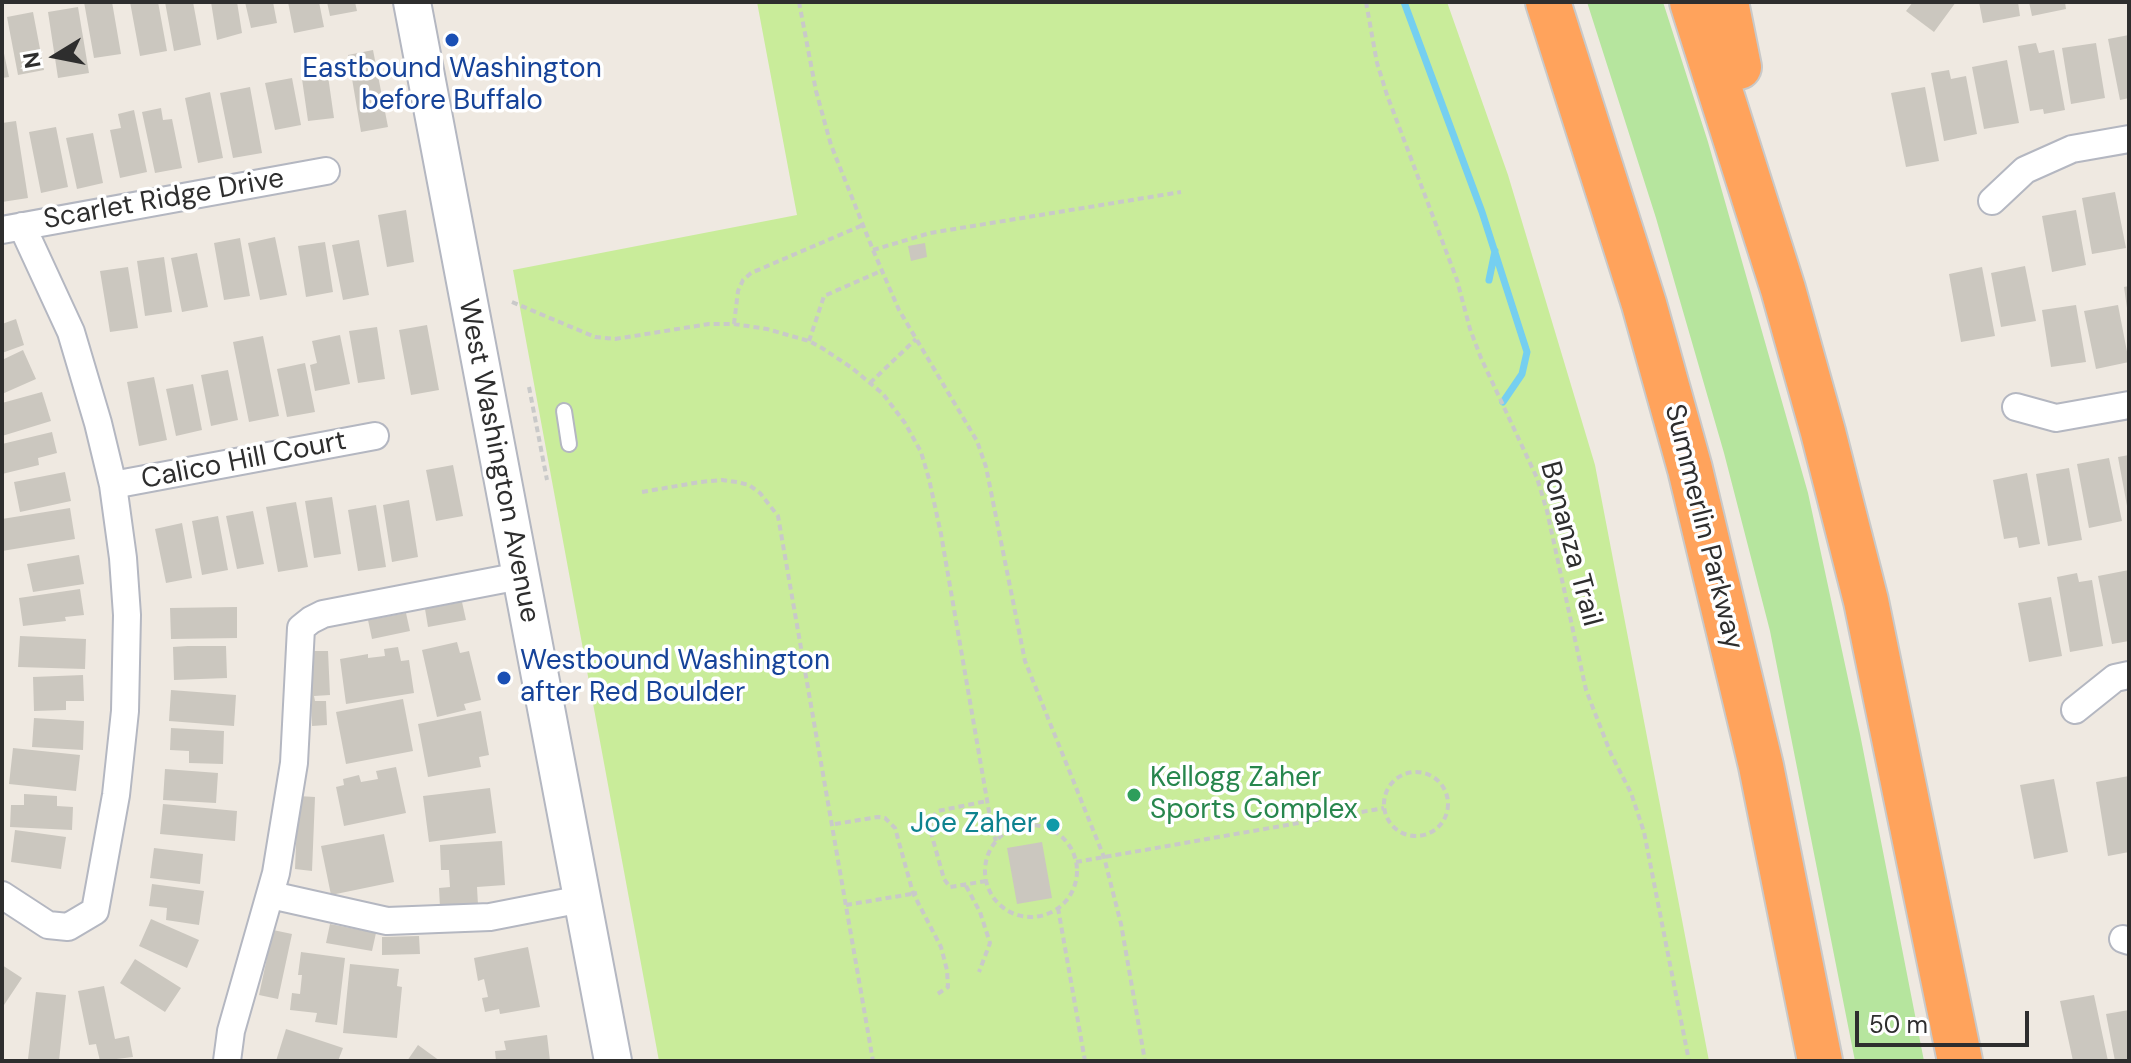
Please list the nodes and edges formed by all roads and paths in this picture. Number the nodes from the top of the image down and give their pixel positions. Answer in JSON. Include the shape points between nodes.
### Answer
{"nodes":[{"id":1,"x":412,"y":2,"type":"edge"},
{"id":2,"x":799,"y":2,"type":"edge"},
{"id":3,"x":1366,"y":2,"type":"edge"},
{"id":4,"x":1548,"y":2,"type":"edge"},
{"id":5,"x":1692,"y":2,"type":"edge"},
{"id":6,"x":1726,"y":2,"type":"edge"},
{"id":7,"x":2129,"y":139,"type":"edge"},
{"id":8,"x":326,"y":171,"type":"dead end"},
{"id":9,"x":1181,"y":192,"type":"dead end"},
{"id":10,"x":1992,"y":201,"type":"dead end"},
{"id":11,"x":863,"y":225,"type":"junction"},
{"id":12,"x":12,"y":228,"type":"edge"},
{"id":13,"x":873,"y":250,"type":"junction"},
{"id":14,"x":882,"y":271,"type":"junction"},
{"id":15,"x":1783,"y":289,"type":"junction"},
{"id":16,"x":512,"y":302,"type":"dead end"},
{"id":17,"x":734,"y":324,"type":"junction"},
{"id":18,"x":916,"y":339,"type":"junction"},
{"id":19,"x":809,"y":341,"type":"junction"},
{"id":20,"x":870,"y":383,"type":"junction"},
{"id":21,"x":529,"y":387,"type":"dead end"},
{"id":22,"x":2129,"y":405,"type":"edge"},
{"id":23,"x":2016,"y":407,"type":"dead end"},
{"id":24,"x":564,"y":411,"type":"dead end"},
{"id":25,"x":375,"y":436,"type":"dead end"},
{"id":26,"x":569,"y":444,"type":"dead end"},
{"id":27,"x":547,"y":480,"type":"dead end"},
{"id":28,"x":113,"y":485,"type":"junction"},
{"id":29,"x":642,"y":492,"type":"dead end"},
{"id":30,"x":520,"y":576,"type":"junction"},
{"id":31,"x":2129,"y":675,"type":"edge"},
{"id":32,"x":2075,"y":710,"type":"dead end"},
{"id":33,"x":987,"y":801,"type":"junction"},
{"id":34,"x":1384,"y":808,"type":"junction"},
{"id":35,"x":834,"y":825,"type":"junction"},
{"id":36,"x":996,"y":841,"type":"junction"},
{"id":37,"x":1104,"y":857,"type":"junction"},
{"id":38,"x":1076,"y":862,"type":"junction"},
{"id":39,"x":986,"y":881,"type":"junction"},
{"id":40,"x":965,"y":885,"type":"junction"},
{"id":41,"x":915,"y":893,"type":"junction"},
{"id":42,"x":2,"y":895,"type":"edge"},
{"id":43,"x":271,"y":895,"type":"junction"},
{"id":44,"x":582,"y":899,"type":"junction"},
{"id":45,"x":846,"y":905,"type":"junction"},
{"id":46,"x":1058,"y":908,"type":"junction"},
{"id":47,"x":979,"y":972,"type":"dead end"},
{"id":48,"x":936,"y":995,"type":"dead end"},
{"id":49,"x":227,"y":1061,"type":"edge"},
{"id":50,"x":613,"y":1061,"type":"edge"},
{"id":51,"x":873,"y":1061,"type":"edge"},
{"id":52,"x":1085,"y":1061,"type":"edge"},
{"id":53,"x":1145,"y":1061,"type":"edge"},
{"id":54,"x":1689,"y":1061,"type":"edge"},
{"id":55,"x":1820,"y":1061,"type":"edge"},
{"id":56,"x":1960,"y":1061,"type":"edge"}],
"edges":[{"from":1,"to":30,"type":"main road","name":"West Washington Avenue"},
{"from":2,"to":11,"type":"path","via":[[831,145]]},
{"from":3,"to":54,"type":"path","name":"Bonanza Trail","via":[[1387,95],[1481,358],[1537,478],[1586,690],[1644,832]]},
{"from":4,"to":55,"type":"highway","name":"Summerlin Parkway","via":[[1690,469],[1761,766]]},
{"from":5,"to":15,"type":"highway"},
{"from":6,"to":15,"type":"highway"},
{"from":7,"to":10,"type":"street","via":[[2072,149],[2025,170]]},
{"from":8,"to":12,"type":"street","name":"Scarlet Ridge Drive"},
{"from":9,"to":13,"type":"path","via":[[930,233]]},
{"from":11,"to":13,"type":"path"},
{"from":11,"to":17,"type":"path","via":[[751,273],[738,291]]},
{"from":12,"to":28,"type":"street","via":[[71,332]]},
{"from":13,"to":14,"type":"path"},
{"from":14,"to":18,"type":"path"},
{"from":14,"to":19,"type":"path","via":[[824,296]]},
{"from":15,"to":56,"type":"highway","via":[[1866,601]]},
{"from":16,"to":17,"type":"path","via":[[581,333],[615,339]]},
{"from":17,"to":19,"type":"path"},
{"from":18,"to":20,"type":"path"},
{"from":18,"to":37,"type":"path","via":[[977,441],[1025,661]]},
{"from":19,"to":20,"type":"path"},
{"from":20,"to":33,"type":"path","via":[[905,423],[929,479]]},
{"from":21,"to":27,"type":"path"},
{"from":22,"to":23,"type":"street","via":[[2056,418]]},
{"from":24,"to":26,"type":"lane"},
{"from":25,"to":28,"type":"street","name":"Calico Hill Court"},
{"from":28,"to":42,"type":"street","via":[[127,615],[125,711],[95,911],[68,927],[48,925]]},
{"from":29,"to":35,"type":"path","via":[[737,482],[760,493],[778,516]]},
{"from":30,"to":43,"type":"street","via":[[323,614],[301,628],[294,763]]},
{"from":30,"to":44,"type":"main road","name":"West Washington Avenue"},
{"from":31,"to":32,"type":"street","via":[[2115,678]]},
{"from":33,"to":36,"type":"path"},
{"from":33,"to":40,"type":"path","via":[[948,807],[931,819],[933,846],[948,888]]},
{"from":34,"to":34,"type":"path","via":[[1401,833],[1423,836],[1443,822],[1448,801],[1438,780],[1410,772],[1386,791]]},
{"from":34,"to":37,"type":"path"},
{"from":35,"to":41,"type":"path","via":[[878,817],[891,822]]},
{"from":35,"to":45,"type":"path"},
{"from":36,"to":38,"type":"path","via":[[1021,826],[1048,828],[1065,841]]},
{"from":36,"to":39,"type":"path","via":[[986,861]]},
{"from":37,"to":38,"type":"path"},
{"from":37,"to":53,"type":"path"},
{"from":38,"to":46,"type":"path","via":[[1072,891]]},
{"from":39,"to":40,"type":"path"},
{"from":39,"to":46,"type":"path","via":[[996,901],[1013,913],[1040,916]]},
{"from":40,"to":47,"type":"path","via":[[990,943]]},
{"from":41,"to":45,"type":"path"},
{"from":41,"to":48,"type":"path","via":[[947,970],[948,987]]},
{"from":43,"to":44,"type":"street","via":[[387,921],[490,917]]},
{"from":43,"to":49,"type":"street"},
{"from":44,"to":50,"type":"main road","name":"West Washington Avenue"},
{"from":45,"to":51,"type":"path"},
{"from":46,"to":52,"type":"path"}]}
